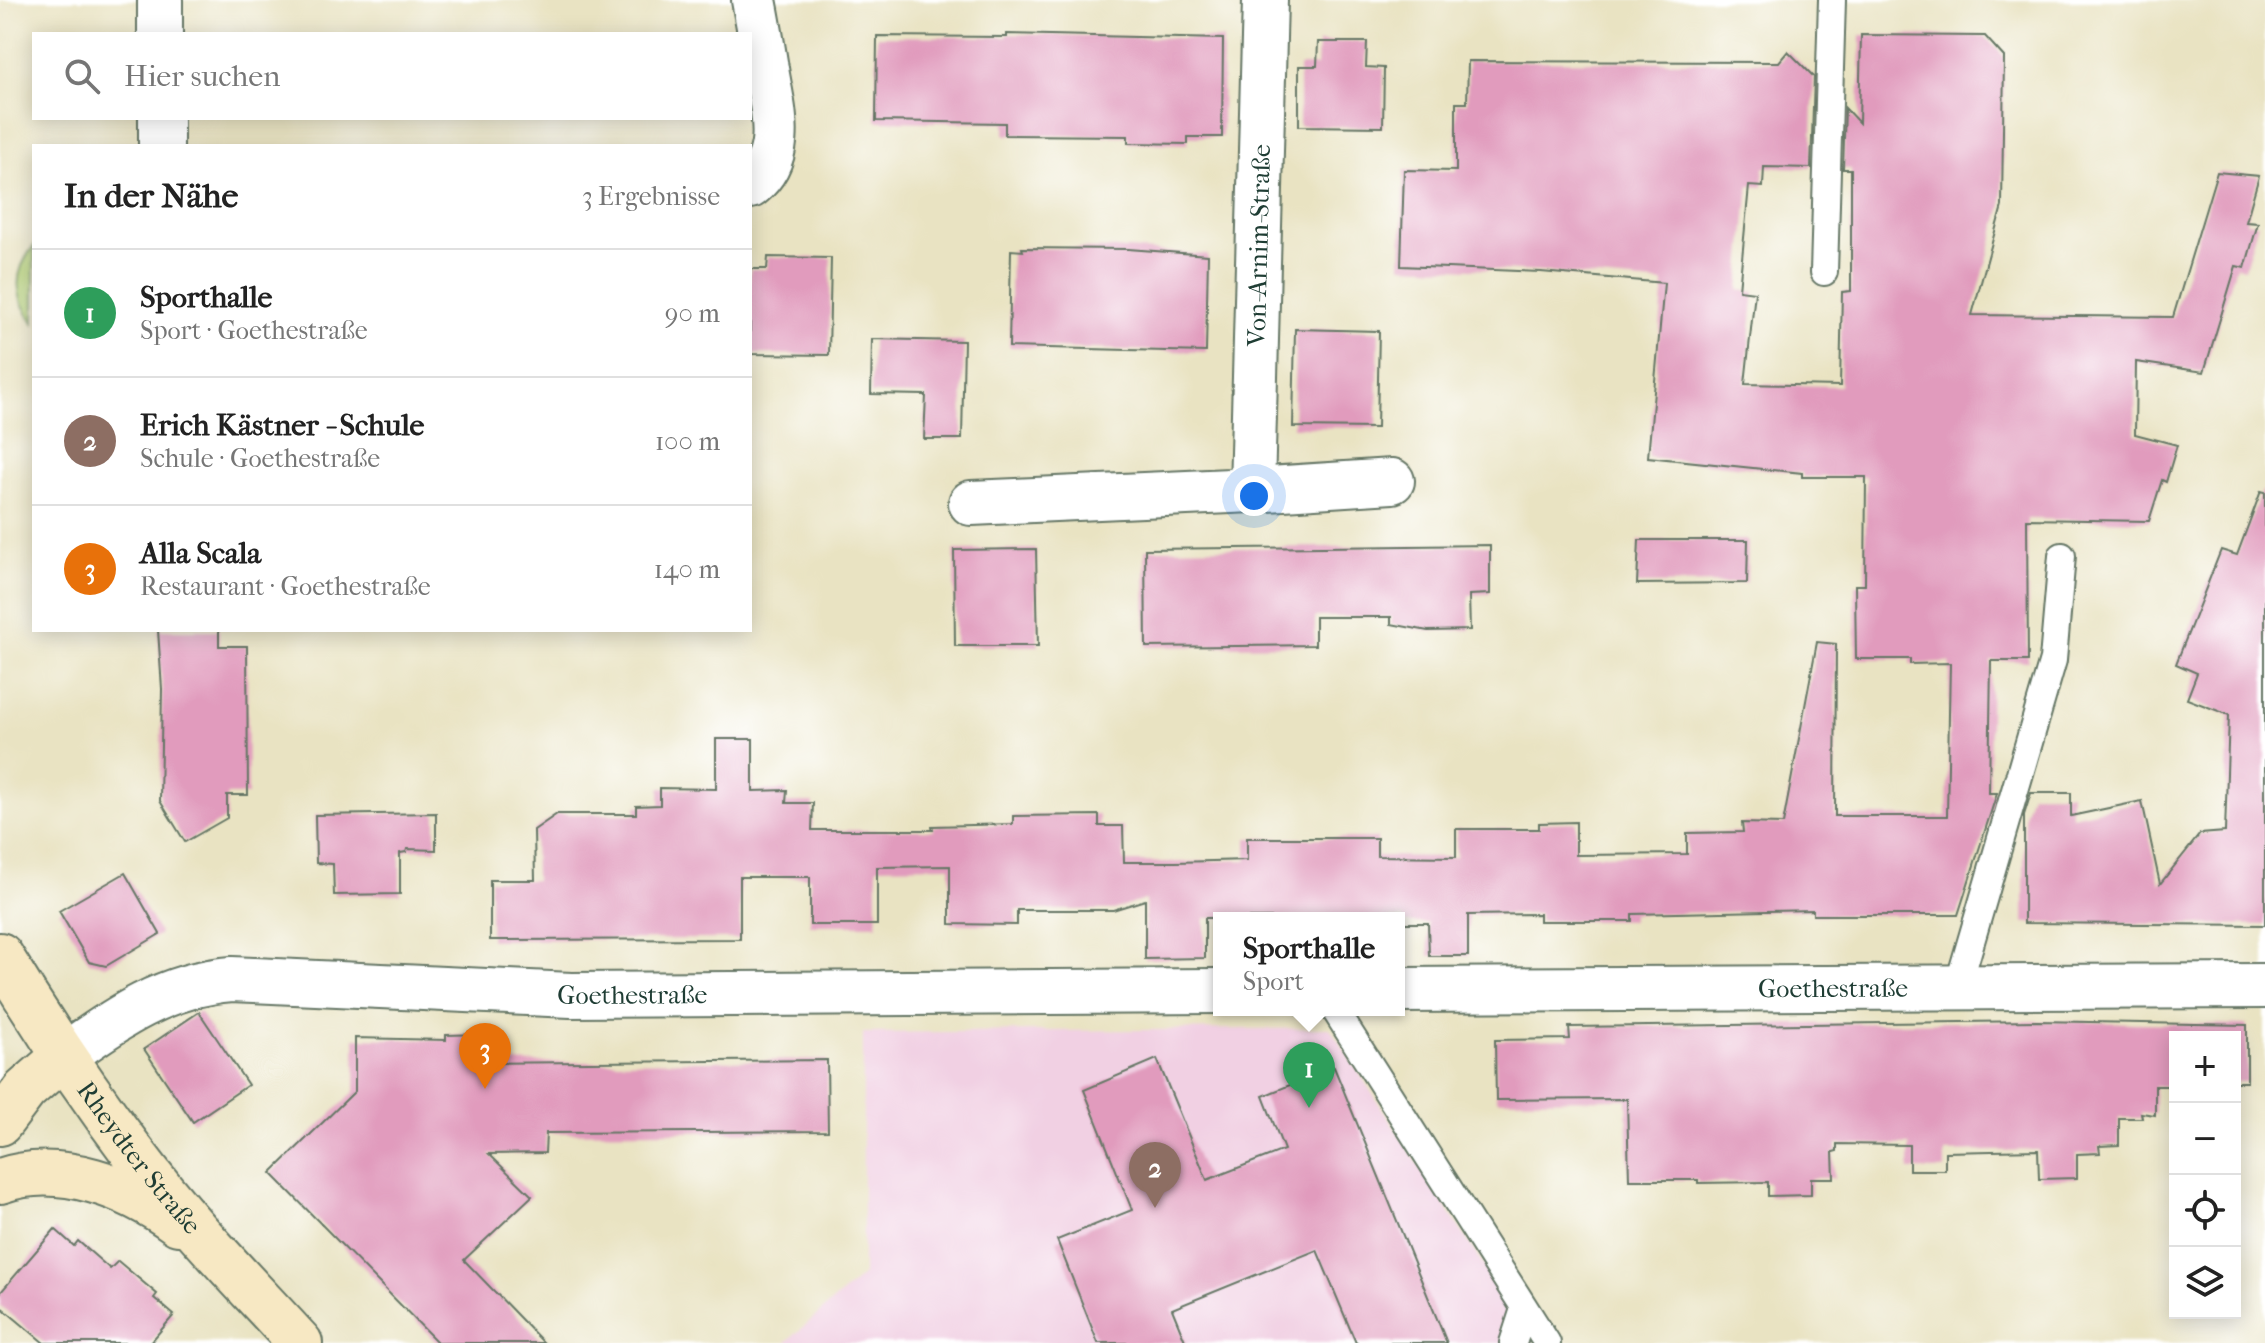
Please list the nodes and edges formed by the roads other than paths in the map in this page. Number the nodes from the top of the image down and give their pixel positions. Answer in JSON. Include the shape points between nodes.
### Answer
{"nodes":[{"id":1,"x":160,"y":0,"type":"edge"},
{"id":2,"x":754,"y":0,"type":"edge"},
{"id":3,"x":1265,"y":0,"type":"edge"},
{"id":4,"x":1832,"y":0,"type":"edge"},
{"id":5,"x":160,"y":32,"type":"edge"},
{"id":6,"x":161,"y":120,"type":"edge"},
{"id":7,"x":161,"y":144,"type":"edge"},
{"id":8,"x":752,"y":184,"type":"edge"},
{"id":9,"x":1824,"y":272,"type":"dead end"},
{"id":10,"x":1392,"y":481,"type":"dead end"},
{"id":11,"x":1252,"y":490,"type":"junction"},
{"id":12,"x":971,"y":503,"type":"dead end"},
{"id":13,"x":2062,"y":556,"type":"dead end"},
{"id":14,"x":5,"y":973,"type":"edge"},
{"id":15,"x":1958,"y":986,"type":"junction"},
{"id":16,"x":2265,"y":986,"type":"edge"},
{"id":17,"x":1405,"y":990,"type":"edge"},
{"id":18,"x":1213,"y":991,"type":"edge"},
{"id":19,"x":1339,"y":1016,"type":"edge"},
{"id":20,"x":64,"y":1056,"type":"junction"},
{"id":21,"x":0,"y":1123,"type":"edge"},
{"id":22,"x":0,"y":1181,"type":"edge"},
{"id":23,"x":216,"y":1252,"type":"junction"},
{"id":24,"x":1524,"y":1309,"type":"junction"},
{"id":25,"x":300,"y":1343,"type":"edge"},
{"id":26,"x":1513,"y":1343,"type":"edge"},
{"id":27,"x":1547,"y":1343,"type":"edge"}],
"edges":[{"from":1,"to":5,"type":"street"},
{"from":2,"to":8,"type":"street","via":[[776,131],[769,162]]},
{"from":3,"to":11,"type":"street","name":"Von-Arnim-Straße"},
{"from":4,"to":9,"type":"lane"},
{"from":6,"to":7,"type":"street"},
{"from":10,"to":11,"type":"street"},
{"from":11,"to":12,"type":"street"},
{"from":13,"to":15,"type":"lane","via":[[2053,660]]},
{"from":14,"to":20,"type":"main road","name":"Rheydter Straße"},
{"from":15,"to":16,"type":"street","name":"Goethestraße"},
{"from":15,"to":17,"type":"street","name":"Goethestraße"},
{"from":18,"to":20,"type":"street","name":"Goethestraße","via":[[571,995],[232,979],[159,996]]},
{"from":19,"to":24,"type":"lane"},
{"from":20,"to":21,"type":"main road","via":[[25,1090]]},
{"from":20,"to":23,"type":"main road","name":"Rheydter Straße","via":[[135,1155]]},
{"from":22,"to":23,"type":"main road","via":[[50,1173],[109,1186],[172,1219]]},
{"from":23,"to":25,"type":"main road","name":"Rheydter Straße"},
{"from":24,"to":26,"type":"lane"},
{"from":24,"to":27,"type":"lane"}]}
